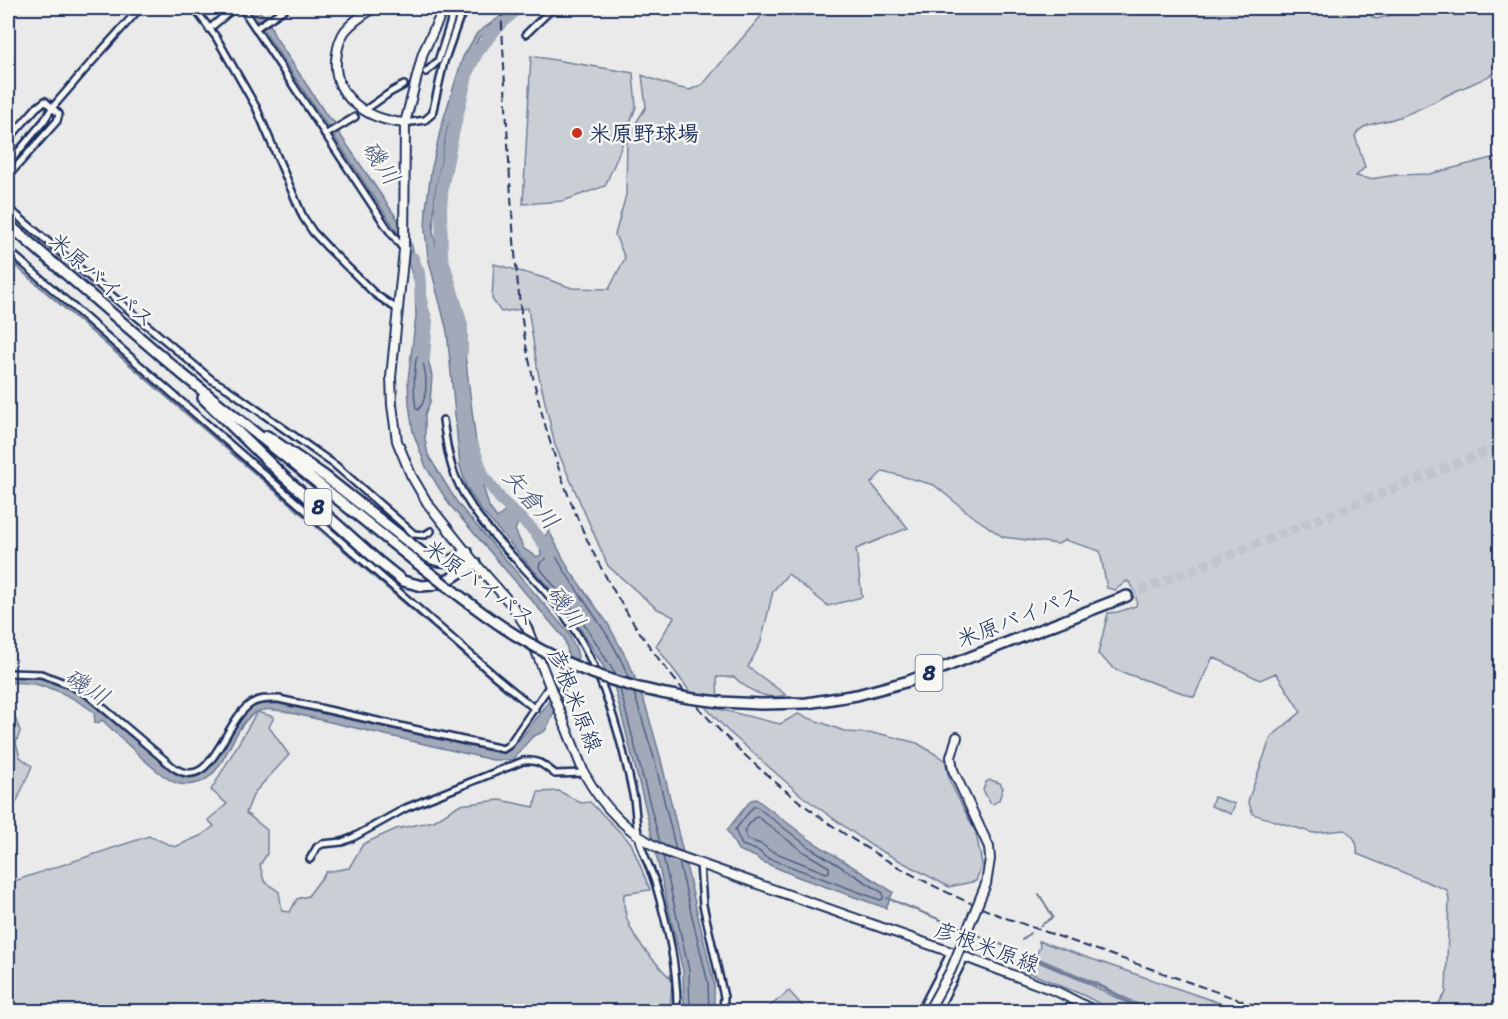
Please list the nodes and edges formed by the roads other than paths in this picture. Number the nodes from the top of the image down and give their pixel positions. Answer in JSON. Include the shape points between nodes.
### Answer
{"nodes":[{"id":1,"x":140,"y":8,"type":"edge"},
{"id":2,"x":194,"y":8,"type":"edge"},
{"id":3,"x":234,"y":8,"type":"edge"},
{"id":4,"x":242,"y":8,"type":"edge"},
{"id":5,"x":286,"y":8,"type":"edge"},
{"id":6,"x":374,"y":8,"type":"edge"},
{"id":7,"x":444,"y":8,"type":"edge"},
{"id":8,"x":455,"y":8,"type":"edge"},
{"id":9,"x":468,"y":8,"type":"edge"},
{"id":10,"x":553,"y":8,"type":"edge"},
{"id":11,"x":258,"y":27,"type":"junction"},
{"id":12,"x":209,"y":29,"type":"junction"},
{"id":13,"x":526,"y":34,"type":"dead end"},
{"id":14,"x":426,"y":72,"type":"tunnel mouth"},
{"id":15,"x":404,"y":85,"type":"tunnel mouth"},
{"id":16,"x":52,"y":108,"type":"junction"},
{"id":17,"x":368,"y":108,"type":"dead end"},
{"id":18,"x":355,"y":117,"type":"dead end"},
{"id":19,"x":405,"y":123,"type":"junction"},
{"id":20,"x":327,"y":133,"type":"junction"},
{"id":21,"x":8,"y":140,"type":"edge"},
{"id":22,"x":8,"y":164,"type":"edge"},
{"id":23,"x":8,"y":176,"type":"edge"},
{"id":24,"x":8,"y":208,"type":"edge"},
{"id":25,"x":8,"y":224,"type":"edge"},
{"id":26,"x":8,"y":250,"type":"edge"},
{"id":27,"x":404,"y":250,"type":"junction"},
{"id":28,"x":397,"y":309,"type":"junction"},
{"id":29,"x":182,"y":374,"type":"junction"},
{"id":30,"x":222,"y":407,"type":"junction"},
{"id":31,"x":443,"y":420,"type":"dead end"},
{"id":32,"x":431,"y":531,"type":"dead end"},
{"id":33,"x":467,"y":552,"type":"junction"},
{"id":34,"x":475,"y":563,"type":"junction"},
{"id":35,"x":1127,"y":596,"type":"tunnel mouth"},
{"id":36,"x":8,"y":673,"type":"edge"},
{"id":37,"x":551,"y":688,"type":"junction"},
{"id":38,"x":535,"y":709,"type":"junction"},
{"id":39,"x":957,"y":737,"type":"dead end"},
{"id":40,"x":584,"y":773,"type":"junction"},
{"id":41,"x":641,"y":839,"type":"junction"},
{"id":42,"x":310,"y":859,"type":"dead end"},
{"id":43,"x":696,"y":863,"type":"junction"},
{"id":44,"x":951,"y":952,"type":"junction"},
{"id":45,"x":965,"y":957,"type":"junction"},
{"id":46,"x":932,"y":1010,"type":"edge"},
{"id":47,"x":677,"y":1011,"type":"edge"},
{"id":48,"x":723,"y":1011,"type":"edge"},
{"id":49,"x":920,"y":1011,"type":"edge"},
{"id":50,"x":1097,"y":1011,"type":"edge"}],
"edges":[{"from":1,"to":16,"type":"street"},
{"from":2,"to":12,"type":"street"},
{"from":3,"to":12,"type":"street"},
{"from":4,"to":11,"type":"street"},
{"from":5,"to":11,"type":"street"},
{"from":6,"to":19,"type":"main road","via":[[345,32],[338,46],[336,76],[350,101],[371,116]]},
{"from":7,"to":19,"type":"main road","name":"彦根米原線","via":[[423,53]]},
{"from":8,"to":14,"type":"street","via":[[438,61]]},
{"from":9,"to":19,"type":"street","via":[[459,19],[444,62],[432,114],[425,120]]},
{"from":10,"to":13,"type":"street"},
{"from":11,"to":20,"type":"street"},
{"from":12,"to":28,"type":"street","via":[[256,107],[313,232],[375,294]]},
{"from":15,"to":17,"type":"street"},
{"from":16,"to":21,"type":"street","via":[[45,101]]},
{"from":16,"to":22,"type":"street"},
{"from":16,"to":23,"type":"street","via":[[59,114],[57,121]]},
{"from":18,"to":20,"type":"street"},
{"from":19,"to":27,"type":"main road","name":"彦根米原線"},
{"from":20,"to":27,"type":"street"},
{"from":24,"to":32,"type":"street","via":[[212,380],[335,465],[414,534]]},
{"from":25,"to":29,"type":"highway","name":"米原バイパス","number":"8"},
{"from":26,"to":38,"type":"street"},
{"from":27,"to":28,"type":"main road","name":"彦根米原線"},
{"from":28,"to":33,"type":"main road","name":"彦根米原線","via":[[391,377],[397,441],[428,504]]},
{"from":29,"to":30,"type":"highway","name":"米原バイパス","number":"8"},
{"from":29,"to":34,"type":"highway","number":"8","via":[[283,476],[403,581],[433,585]]},
{"from":30,"to":33,"type":"highway","number":"8","via":[[326,477],[426,556],[444,563]]},
{"from":30,"to":35,"type":"highway","name":"米原バイパス","number":"8","bridge":true,"via":[[417,563],[518,637],[554,657],[623,684],[683,698],[761,704],[807,703],[857,695],[909,681]]},
{"from":31,"to":41,"type":"street","via":[[455,477],[466,499],[565,616],[605,692],[626,764]]},
{"from":33,"to":34,"type":"main road","name":"彦根米原線"},
{"from":34,"to":37,"type":"main road","name":"彦根米原線","via":[[522,620]]},
{"from":36,"to":38,"type":"street","via":[[41,674],[87,694],[173,767],[192,775],[205,767],[244,709],[260,700],[279,699],[503,749],[510,746]]},
{"from":37,"to":38,"type":"street"},
{"from":37,"to":40,"type":"main road","name":"彦根米原線"},
{"from":39,"to":46,"type":"main road","bridge":true,"via":[[952,770],[989,847],[990,859],[986,884]]},
{"from":40,"to":41,"type":"main road","name":"彦根米原線","via":[[605,806]]},
{"from":40,"to":42,"type":"street","via":[[555,774],[540,761],[523,761],[406,808],[352,838],[322,844]]},
{"from":41,"to":43,"type":"main road","name":"彦根米原線"},
{"from":41,"to":47,"type":"street","via":[[673,957]]},
{"from":43,"to":44,"type":"main road","name":"彦根米原線"},
{"from":43,"to":48,"type":"street","via":[[724,997]]},
{"from":44,"to":45,"type":"main road","name":"彦根米原線"},
{"from":44,"to":49,"type":"street"},
{"from":45,"to":46,"type":"street"},
{"from":45,"to":50,"type":"main road","name":"彦根米原線","via":[[1059,992]]}]}
